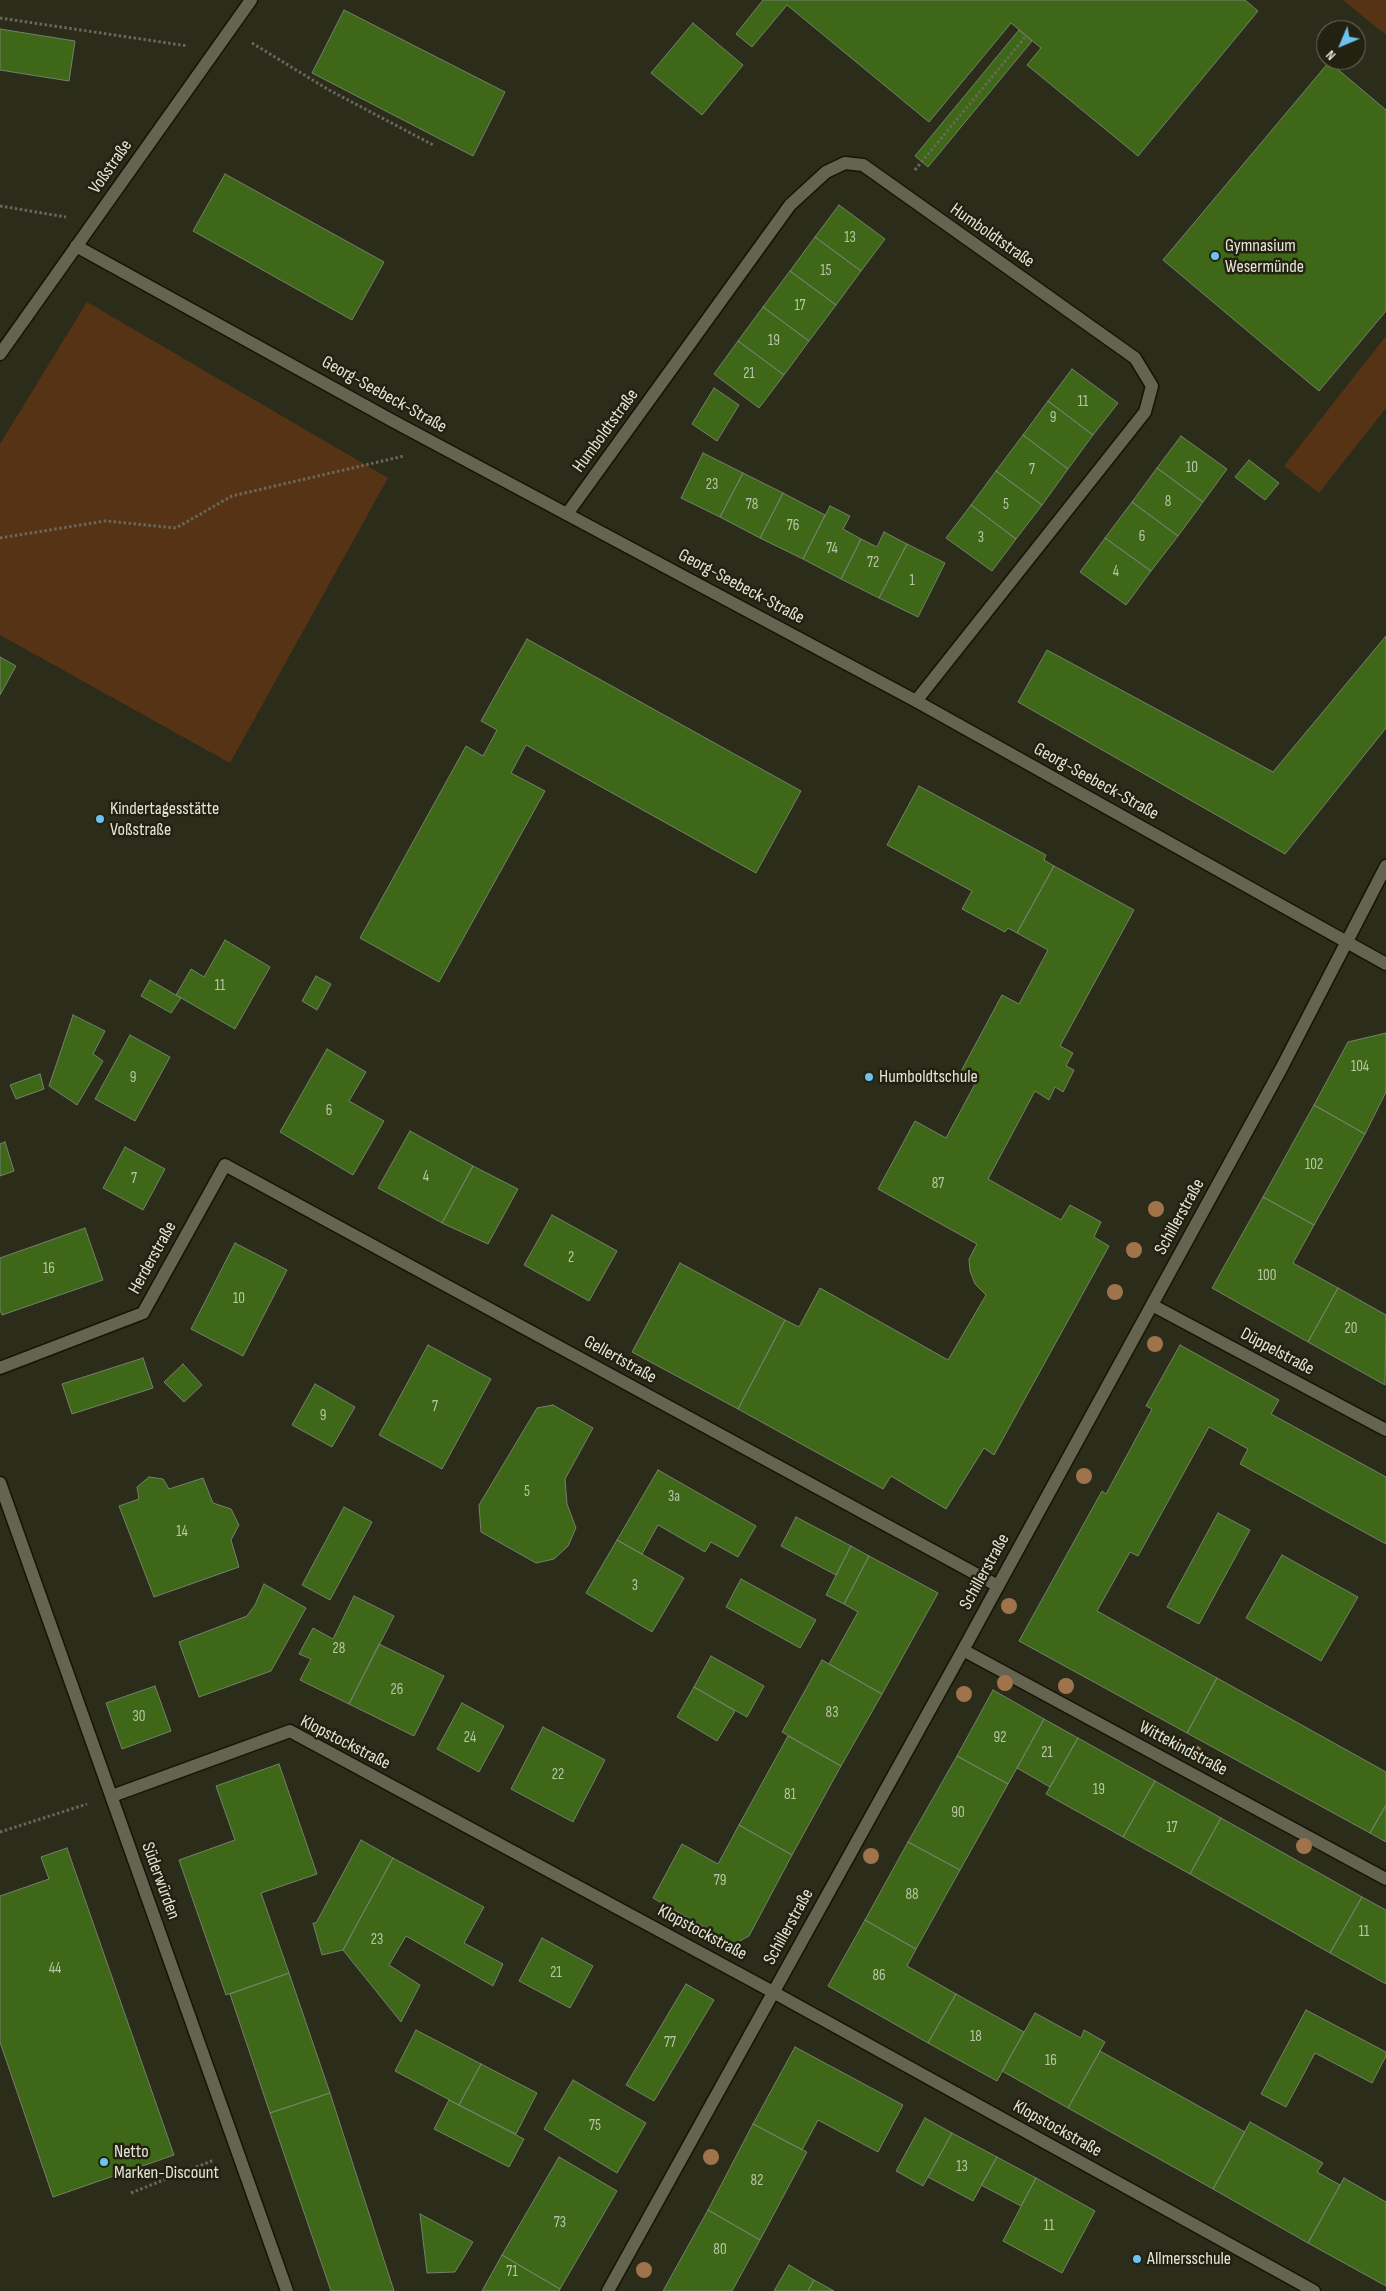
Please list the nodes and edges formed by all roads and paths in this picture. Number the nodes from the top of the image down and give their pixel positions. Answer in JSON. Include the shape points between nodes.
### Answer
{"nodes":[{"id":1,"x":251,"y":0,"type":"edge"},
{"id":2,"x":0,"y":18,"type":"edge"},
{"id":3,"x":230,"y":30,"type":"junction"},
{"id":4,"x":1026,"y":36,"type":"dead end"},
{"id":5,"x":216,"y":50,"type":"junction"},
{"id":6,"x":435,"y":146,"type":"dead end"},
{"id":7,"x":899,"y":191,"type":"junction"},
{"id":8,"x":0,"y":206,"type":"edge"},
{"id":9,"x":93,"y":222,"type":"junction"},
{"id":10,"x":76,"y":246,"type":"junction"},
{"id":11,"x":0,"y":354,"type":"edge"},
{"id":12,"x":443,"y":448,"type":"junction"},
{"id":13,"x":567,"y":514,"type":"junction"},
{"id":14,"x":0,"y":538,"type":"edge"},
{"id":15,"x":916,"y":701,"type":"junction"},
{"id":16,"x":1386,"y":866,"type":"edge"},
{"id":17,"x":1346,"y":942,"type":"junction"},
{"id":18,"x":1386,"y":964,"type":"edge"},
{"id":19,"x":225,"y":1165,"type":"joint"},
{"id":20,"x":1152,"y":1305,"type":"junction"},
{"id":21,"x":0,"y":1368,"type":"edge"},
{"id":22,"x":1386,"y":1430,"type":"edge"},
{"id":23,"x":0,"y":1483,"type":"edge"},
{"id":24,"x":998,"y":1586,"type":"junction"},
{"id":25,"x":963,"y":1650,"type":"junction"},
{"id":26,"x":112,"y":1796,"type":"junction"},
{"id":27,"x":0,"y":1832,"type":"edge"},
{"id":28,"x":1386,"y":1879,"type":"edge"},
{"id":29,"x":773,"y":1992,"type":"junction"},
{"id":30,"x":237,"y":2151,"type":"junction"},
{"id":31,"x":131,"y":2193,"type":"dead end"},
{"id":32,"x":287,"y":2291,"type":"edge"},
{"id":33,"x":608,"y":2291,"type":"edge"},
{"id":34,"x":1314,"y":2291,"type":"edge"}],
"edges":[{"from":1,"to":3,"type":"street","name":"Voßstraße"},
{"from":2,"to":5,"type":"path"},
{"from":3,"to":5,"type":"street","name":"Voßstraße"},
{"from":3,"to":6,"type":"path","via":[[329,90]]},
{"from":4,"to":7,"type":"path"},
{"from":5,"to":9,"type":"street","name":"Voßstraße"},
{"from":7,"to":13,"type":"street","name":"Humboldtstraße","via":[[863,166],[845,163],[826,172],[790,205]]},
{"from":7,"to":15,"type":"street","name":"Humboldtstraße","via":[[1135,358],[1152,386],[1145,412]]},
{"from":8,"to":9,"type":"path"},
{"from":9,"to":10,"type":"street","name":"Voßstraße"},
{"from":10,"to":11,"type":"street","name":"Voßstraße"},
{"from":10,"to":12,"type":"street","name":"Georg-Seebeck-Straße"},
{"from":12,"to":13,"type":"street","name":"Georg-Seebeck-Straße"},
{"from":12,"to":14,"type":"path","via":[[232,496],[176,528],[105,521]]},
{"from":13,"to":15,"type":"street","name":"Georg-Seebeck-Straße"},
{"from":15,"to":17,"type":"street","name":"Georg-Seebeck-Straße"},
{"from":16,"to":17,"type":"street","name":"Schillerstraße"},
{"from":17,"to":18,"type":"street","name":"Georg-Seebeck-Straße"},
{"from":17,"to":20,"type":"street","name":"Schillerstraße"},
{"from":19,"to":21,"type":"street","name":"Herderstraße","via":[[143,1313]]},
{"from":19,"to":24,"type":"street","name":"Gellertstraße"},
{"from":20,"to":22,"type":"street","name":"Düppelstraße"},
{"from":20,"to":24,"type":"street","name":"Schillerstraße"},
{"from":23,"to":26,"type":"street","name":"Süderwürden"},
{"from":24,"to":25,"type":"street","name":"Schillerstraße"},
{"from":25,"to":28,"type":"street","name":"Wittekindstraße"},
{"from":25,"to":29,"type":"street","name":"Schillerstraße"},
{"from":26,"to":27,"type":"path"},
{"from":26,"to":29,"type":"street","name":"Klopstockstraße","via":[[290,1731]]},
{"from":26,"to":30,"type":"street","name":"Süderwürden"},
{"from":29,"to":33,"type":"street","name":"Schillerstraße"},
{"from":29,"to":34,"type":"street","name":"Klopstockstraße"},
{"from":30,"to":31,"type":"path"},
{"from":30,"to":32,"type":"street","name":"Süderwürden"}]}
